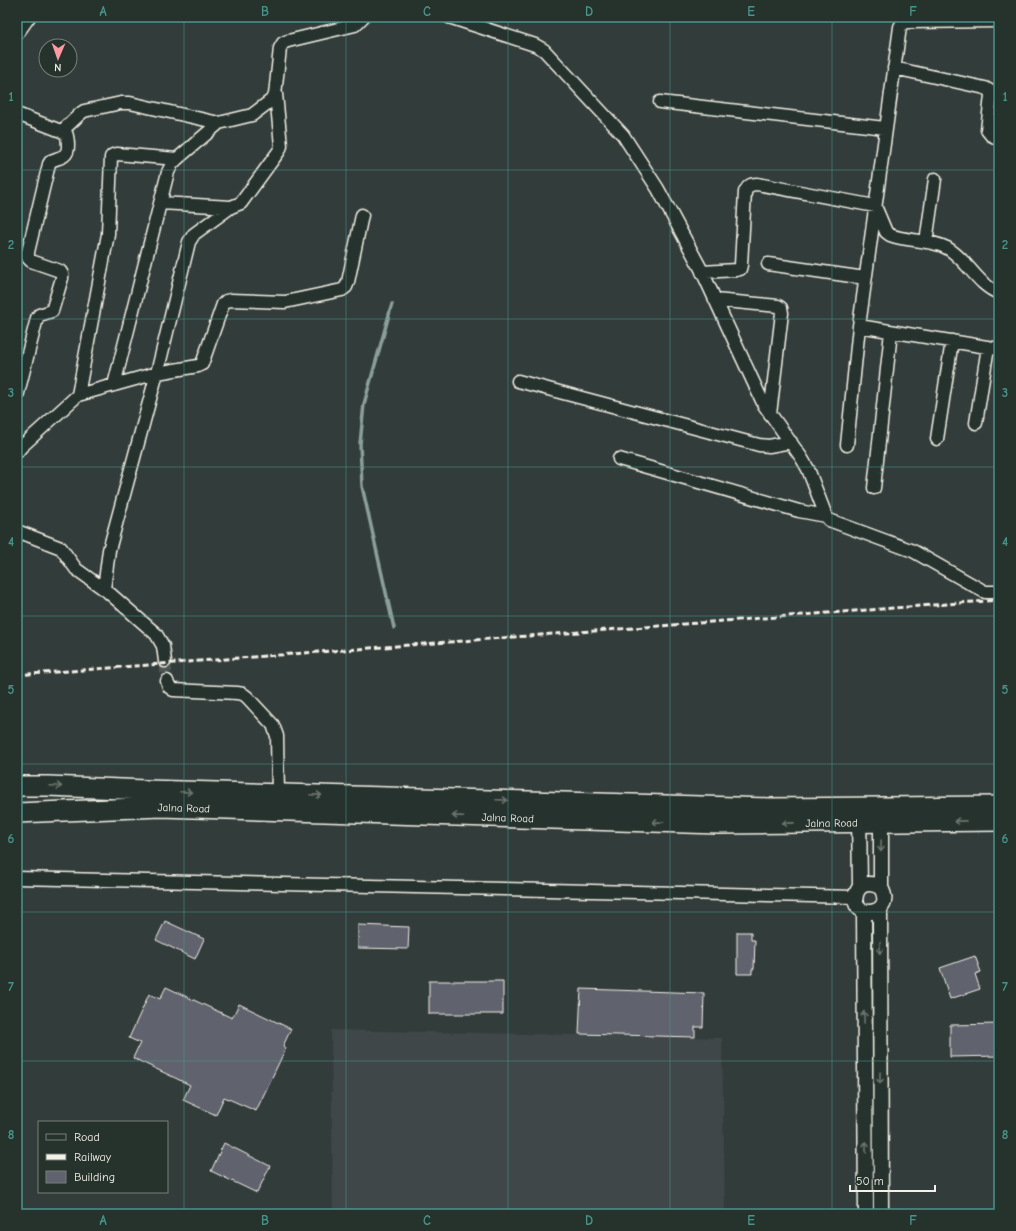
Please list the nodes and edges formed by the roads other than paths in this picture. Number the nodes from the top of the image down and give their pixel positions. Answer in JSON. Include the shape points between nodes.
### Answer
{"nodes":[{"id":1,"x":29,"y":17,"type":"edge"},
{"id":2,"x":363,"y":17,"type":"edge"},
{"id":3,"x":449,"y":17,"type":"edge"},
{"id":4,"x":999,"y":21,"type":"edge"},
{"id":5,"x":17,"y":34,"type":"edge"},
{"id":6,"x":894,"y":68,"type":"junction"},
{"id":7,"x":276,"y":94,"type":"junction"},
{"id":8,"x":660,"y":102,"type":"dead end"},
{"id":9,"x":17,"y":114,"type":"edge"},
{"id":10,"x":219,"y":123,"type":"junction"},
{"id":11,"x":886,"y":128,"type":"junction"},
{"id":12,"x":62,"y":131,"type":"junction"},
{"id":13,"x":999,"y":139,"type":"edge"},
{"id":14,"x":177,"y":159,"type":"junction"},
{"id":15,"x":935,"y":179,"type":"dead end"},
{"id":16,"x":160,"y":203,"type":"junction"},
{"id":17,"x":875,"y":206,"type":"junction"},
{"id":18,"x":231,"y":207,"type":"junction"},
{"id":19,"x":362,"y":215,"type":"dead end"},
{"id":20,"x":926,"y":242,"type":"junction"},
{"id":21,"x":768,"y":264,"type":"dead end"},
{"id":22,"x":702,"y":272,"type":"junction"},
{"id":23,"x":865,"y":278,"type":"junction"},
{"id":24,"x":999,"y":293,"type":"edge"},
{"id":25,"x":715,"y":300,"type":"junction"},
{"id":26,"x":859,"y":326,"type":"junction"},
{"id":27,"x":891,"y":332,"type":"junction"},
{"id":28,"x":952,"y":342,"type":"junction"},
{"id":29,"x":993,"y":348,"type":"edge"},
{"id":30,"x":157,"y":373,"type":"junction"},
{"id":31,"x":518,"y":381,"type":"dead end"},
{"id":32,"x":114,"y":385,"type":"junction"},
{"id":33,"x":78,"y":395,"type":"junction"},
{"id":34,"x":17,"y":397,"type":"edge"},
{"id":35,"x":770,"y":414,"type":"junction"},
{"id":36,"x":976,"y":423,"type":"dead end"},
{"id":37,"x":937,"y":439,"type":"dead end"},
{"id":38,"x":791,"y":442,"type":"junction"},
{"id":39,"x":847,"y":445,"type":"dead end"},
{"id":40,"x":17,"y":452,"type":"edge"},
{"id":41,"x":619,"y":459,"type":"dead end"},
{"id":42,"x":874,"y":488,"type":"dead end"},
{"id":43,"x":826,"y":516,"type":"junction"},
{"id":44,"x":17,"y":531,"type":"edge"},
{"id":45,"x":104,"y":589,"type":"junction"},
{"id":46,"x":999,"y":592,"type":"edge"},
{"id":47,"x":165,"y":661,"type":"tunnel mouth"},
{"id":48,"x":167,"y":681,"type":"dead end"},
{"id":49,"x":17,"y":786,"type":"edge"},
{"id":50,"x":278,"y":794,"type":"junction"},
{"id":51,"x":999,"y":806,"type":"edge"},
{"id":52,"x":17,"y":813,"type":"edge"},
{"id":53,"x":881,"y":814,"type":"junction"},
{"id":54,"x":859,"y":815,"type":"junction"},
{"id":55,"x":999,"y":821,"type":"edge"},
{"id":56,"x":17,"y":878,"type":"edge"},
{"id":57,"x":881,"y":888,"type":"junction"},
{"id":58,"x":857,"y":892,"type":"junction"},
{"id":59,"x":880,"y":909,"type":"junction"},
{"id":60,"x":864,"y":911,"type":"junction"},
{"id":61,"x":866,"y":1214,"type":"edge"},
{"id":62,"x":881,"y":1214,"type":"edge"}],
"edges":[{"from":1,"to":5,"type":"street"},
{"from":2,"to":7,"type":"street","via":[[356,25],[283,44],[280,48]]},
{"from":3,"to":22,"type":"street","via":[[535,45],[550,55],[624,135],[658,190]]},
{"from":4,"to":6,"type":"street","via":[[902,23]]},
{"from":6,"to":11,"type":"street"},
{"from":6,"to":13,"type":"street","via":[[990,90],[988,130],[990,135]]},
{"from":7,"to":10,"type":"street","via":[[252,114]]},
{"from":7,"to":18,"type":"street","via":[[281,146],[241,203]]},
{"from":8,"to":11,"type":"street"},
{"from":9,"to":12,"type":"street"},
{"from":10,"to":12,"type":"street","via":[[126,103],[84,112]]},
{"from":10,"to":14,"type":"street"},
{"from":11,"to":17,"type":"street"},
{"from":12,"to":34,"type":"street","via":[[68,137],[68,151],[65,156],[49,164],[28,252],[31,261],[60,271],[62,278],[52,311],[37,318]]},
{"from":14,"to":16,"type":"street","via":[[168,172]]},
{"from":14,"to":33,"type":"street","via":[[117,154],[111,157],[108,234]]},
{"from":15,"to":20,"type":"street"},
{"from":16,"to":18,"type":"street"},
{"from":16,"to":32,"type":"street"},
{"from":17,"to":20,"type":"street","via":[[886,232],[890,235]]},
{"from":17,"to":22,"type":"street","via":[[751,184],[745,192],[740,269]]},
{"from":17,"to":23,"type":"street"},
{"from":18,"to":30,"type":"street","via":[[191,237]]},
{"from":19,"to":30,"type":"street","via":[[346,287],[285,302],[226,301],[202,364]]},
{"from":20,"to":24,"type":"street","via":[[953,252],[989,288]]},
{"from":21,"to":23,"type":"street"},
{"from":22,"to":25,"type":"street"},
{"from":23,"to":26,"type":"street"},
{"from":25,"to":35,"type":"street"},
{"from":25,"to":35,"type":"street","via":[[778,306],[782,310]]},
{"from":26,"to":27,"type":"street"},
{"from":26,"to":39,"type":"street"},
{"from":27,"to":28,"type":"street"},
{"from":27,"to":42,"type":"street"},
{"from":28,"to":29,"type":"street"},
{"from":28,"to":37,"type":"street"},
{"from":29,"to":36,"type":"street"},
{"from":30,"to":32,"type":"street"},
{"from":30,"to":45,"type":"street","via":[[109,550]]},
{"from":31,"to":38,"type":"street","via":[[759,445]]},
{"from":32,"to":33,"type":"street"},
{"from":33,"to":40,"type":"street"},
{"from":35,"to":38,"type":"street"},
{"from":38,"to":43,"type":"street","via":[[808,469]]},
{"from":41,"to":43,"type":"street","via":[[799,511]]},
{"from":43,"to":46,"type":"street","via":[[834,523],[913,551],[986,592]]},
{"from":44,"to":45,"type":"street","via":[[61,548],[76,569]]},
{"from":45,"to":47,"type":"street","via":[[156,634],[163,646]]},
{"from":48,"to":50,"type":"street","via":[[169,687],[174,690],[237,693],[247,697],[276,730]]},
{"from":49,"to":50,"type":"highway","name":"Jalna Road","one_way":true},
{"from":50,"to":54,"type":"highway","name":"Jalna Road","one_way":true,"via":[[770,808]]},
{"from":51,"to":53,"type":"highway","name":"Jalna Road"},
{"from":54,"to":52,"type":"highway","name":"Jalna Road","one_way":true,"via":[[719,824],[160,807]]},
{"from":53,"to":54,"type":"highway","name":"Jalna Road"},
{"from":55,"to":53,"type":"highway","name":"Jalna Road","one_way":true},
{"from":53,"to":57,"type":"street","one_way":true},
{"from":54,"to":58,"type":"street"},
{"from":56,"to":58,"type":"street"},
{"from":57,"to":58,"type":"street","via":[[870,883],[865,884]]},
{"from":57,"to":59,"type":"street","via":[[884,898]]},
{"from":58,"to":60,"type":"street","via":[[856,903]]},
{"from":59,"to":60,"type":"street","via":[[869,913]]},
{"from":59,"to":62,"type":"street","one_way":true},
{"from":61,"to":60,"type":"street","one_way":true}]}
